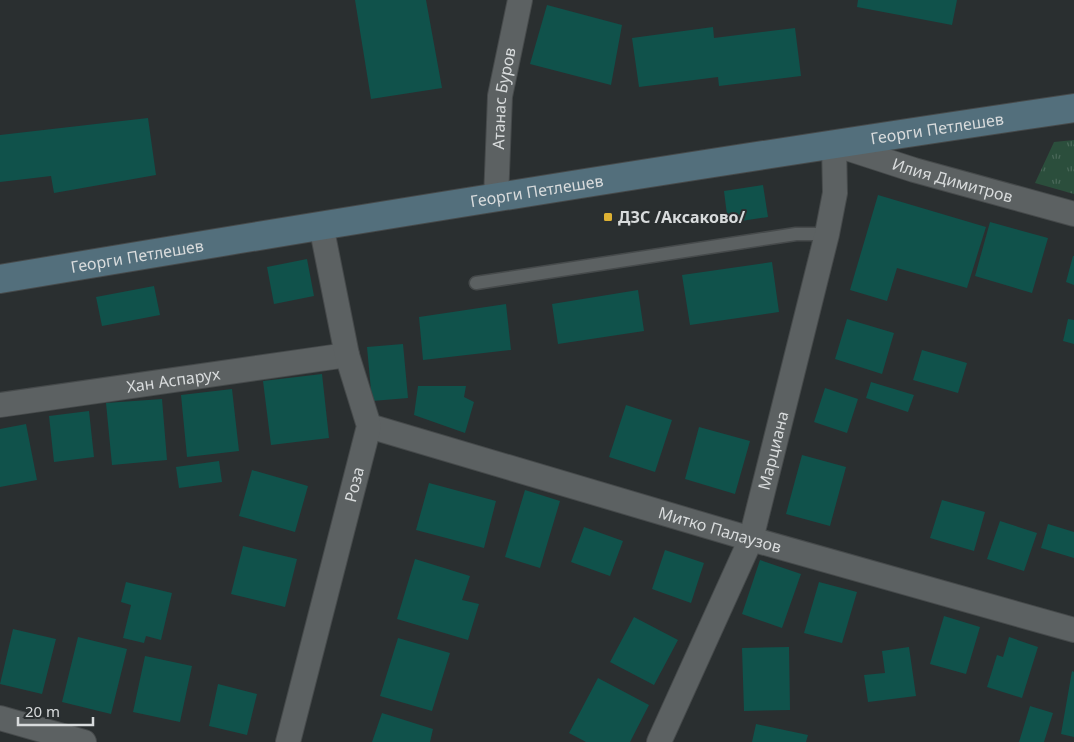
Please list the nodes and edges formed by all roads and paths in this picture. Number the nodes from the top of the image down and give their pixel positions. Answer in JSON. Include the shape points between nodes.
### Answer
{"nodes":[{"id":1,"x":520,"y":0,"type":"edge"},
{"id":2,"x":1074,"y":108,"type":"edge"},
{"id":3,"x":834,"y":144,"type":"junction"},
{"id":4,"x":496,"y":199,"type":"junction"},
{"id":5,"x":1074,"y":214,"type":"edge"},
{"id":6,"x":320,"y":225,"type":"junction"},
{"id":7,"x":827,"y":234,"type":"junction"},
{"id":8,"x":0,"y":279,"type":"edge"},
{"id":9,"x":476,"y":283,"type":"dead end"},
{"id":10,"x":347,"y":356,"type":"junction"},
{"id":11,"x":0,"y":405,"type":"edge"},
{"id":12,"x":368,"y":426,"type":"junction"},
{"id":13,"x":751,"y":539,"type":"junction"},
{"id":14,"x":1074,"y":630,"type":"edge"},
{"id":15,"x":0,"y":718,"type":"edge"},
{"id":16,"x":84,"y":742,"type":"edge"},
{"id":17,"x":288,"y":742,"type":"edge"},
{"id":18,"x":659,"y":742,"type":"edge"}],
"edges":[{"from":1,"to":4,"type":"street","name":"Атанас Буров","via":[[500,96]]},
{"from":2,"to":3,"type":"main road","name":"Георги Петлешев"},
{"from":3,"to":4,"type":"main road","name":"Георги Петлешев"},
{"from":3,"to":5,"type":"street","name":"Илия Димитров","via":[[914,170]]},
{"from":3,"to":7,"type":"street","name":"Марциана","via":[[835,193]]},
{"from":4,"to":6,"type":"main road","name":"Георги Петлешев"},
{"from":6,"to":8,"type":"main road","name":"Георги Петлешев"},
{"from":6,"to":10,"type":"street"},
{"from":7,"to":9,"type":"lane","via":[[787,236]]},
{"from":7,"to":13,"type":"street","name":"Марциана"},
{"from":10,"to":11,"type":"street","name":"Хан Аспарух"},
{"from":10,"to":12,"type":"street"},
{"from":12,"to":13,"type":"street","name":"Митко Палаузов"},
{"from":12,"to":17,"type":"street","name":"Роза"},
{"from":13,"to":14,"type":"street","name":"Митко Палаузов"},
{"from":13,"to":18,"type":"street","name":"Марциана"},
{"from":15,"to":16,"type":"street"}]}
